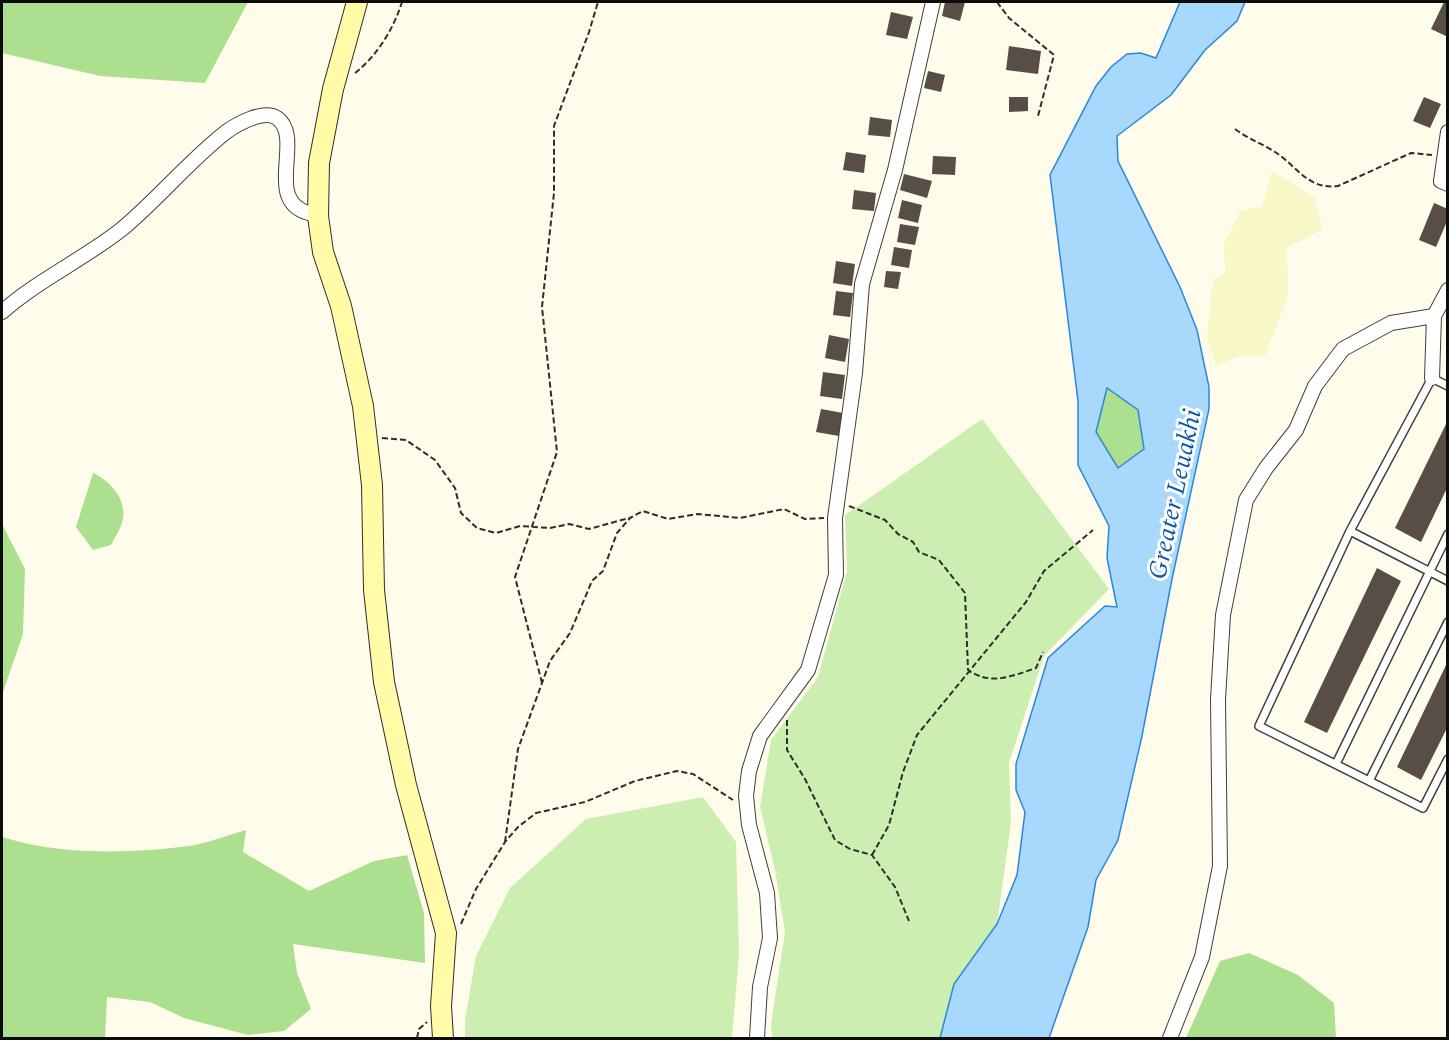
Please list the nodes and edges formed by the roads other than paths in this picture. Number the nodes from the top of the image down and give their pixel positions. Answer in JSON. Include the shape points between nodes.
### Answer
{"nodes":[{"id":1,"x":357,"y":2,"type":"edge"},
{"id":2,"x":933,"y":2,"type":"edge"},
{"id":3,"x":1448,"y":132,"type":"edge"},
{"id":4,"x":1444,"y":182,"type":"edge"},
{"id":5,"x":318,"y":216,"type":"junction"},
{"id":6,"x":1448,"y":290,"type":"edge"},
{"id":7,"x":2,"y":312,"type":"edge"},
{"id":8,"x":1434,"y":316,"type":"junction"},
{"id":9,"x":1431,"y":378,"type":"junction"},
{"id":10,"x":1448,"y":386,"type":"edge"},
{"id":11,"x":1350,"y":531,"type":"junction"},
{"id":12,"x":1448,"y":534,"type":"edge"},
{"id":13,"x":1429,"y":572,"type":"junction"},
{"id":14,"x":1448,"y":581,"type":"edge"},
{"id":15,"x":1448,"y":622,"type":"edge"},
{"id":16,"x":1448,"y":759,"type":"edge"},
{"id":17,"x":1336,"y":764,"type":"junction"},
{"id":18,"x":1369,"y":781,"type":"junction"},
{"id":19,"x":443,"y":1038,"type":"edge"},
{"id":20,"x":757,"y":1038,"type":"edge"},
{"id":21,"x":1170,"y":1038,"type":"edge"}],
"edges":[{"from":1,"to":5,"type":"main road","via":[[333,89],[319,162]]},
{"from":2,"to":20,"type":"street","via":[[895,170],[861,284],[855,373],[835,518],[836,575],[808,670],[760,736],[749,771],[748,814],[767,893],[770,938],[760,987]]},
{"from":3,"to":4,"type":"street"},
{"from":5,"to":7,"type":"street","via":[[299,210],[289,199],[286,129],[276,118],[266,115],[249,120],[227,131],[121,229]]},
{"from":5,"to":19,"type":"main road","via":[[323,252],[341,306],[366,430],[372,485],[374,590],[384,682],[406,785],[447,933],[441,1006]]},
{"from":6,"to":8,"type":"street"},
{"from":8,"to":9,"type":"street"},
{"from":8,"to":21,"type":"street","via":[[1390,323],[1343,349],[1315,386],[1296,430],[1246,500],[1223,615],[1218,699],[1220,866],[1202,957]]},
{"from":9,"to":10,"type":"lane"},
{"from":9,"to":11,"type":"lane"},
{"from":11,"to":13,"type":"lane"},
{"from":11,"to":17,"type":"lane","via":[[1259,726]]},
{"from":12,"to":13,"type":"lane"},
{"from":13,"to":14,"type":"lane"},
{"from":13,"to":17,"type":"lane"},
{"from":15,"to":18,"type":"lane"},
{"from":16,"to":18,"type":"lane","via":[[1423,808]]},
{"from":17,"to":18,"type":"lane"}]}
